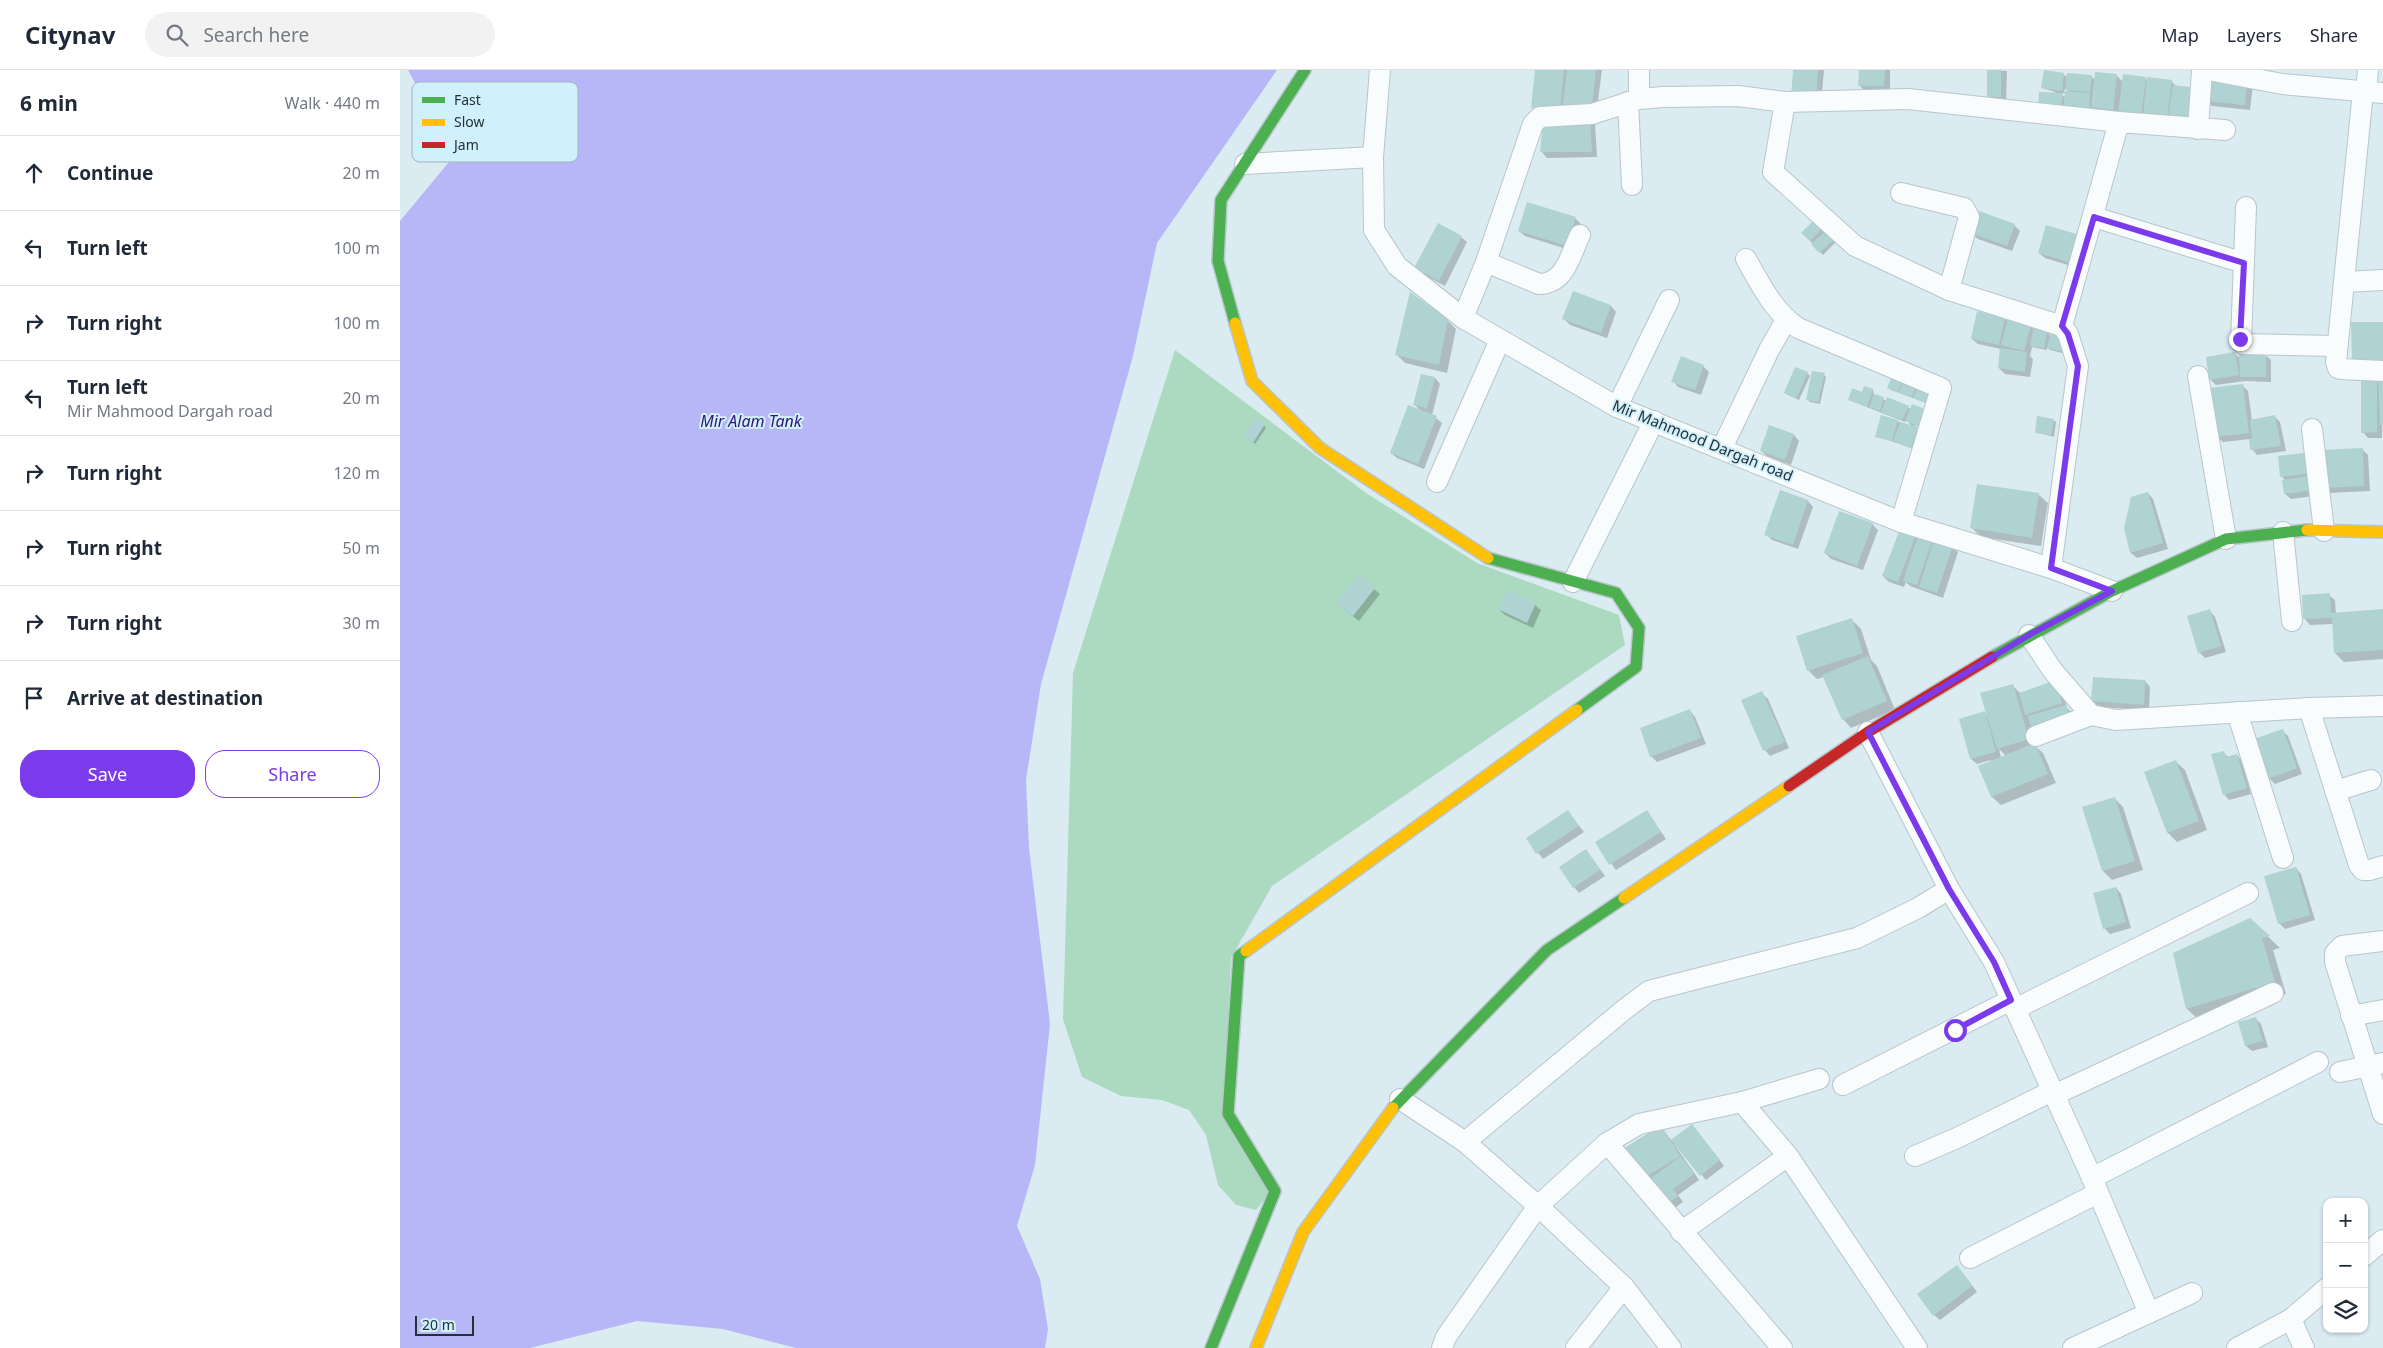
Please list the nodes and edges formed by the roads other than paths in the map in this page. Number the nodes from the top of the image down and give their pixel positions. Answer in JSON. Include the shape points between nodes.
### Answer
{"nodes":[{"id":1,"x":1305,"y":70,"type":"edge"},
{"id":2,"x":1380,"y":70,"type":"edge"},
{"id":3,"x":1639,"y":70,"type":"edge"},
{"id":4,"x":2202,"y":70,"type":"edge"},
{"id":5,"x":2208,"y":70,"type":"edge"},
{"id":6,"x":2368,"y":70,"type":"edge"},
{"id":7,"x":2283,"y":77,"type":"edge"},
{"id":8,"x":2371,"y":92,"type":"edge"},
{"id":9,"x":1634,"y":100,"type":"junction"},
{"id":10,"x":1785,"y":102,"type":"junction"},
{"id":11,"x":2120,"y":122,"type":"junction"},
{"id":12,"x":2198,"y":128,"type":"junction"},
{"id":13,"x":2225,"y":130,"type":"dead end"},
{"id":14,"x":1373,"y":157,"type":"junction"},
{"id":15,"x":1245,"y":164,"type":"junction"},
{"id":16,"x":1632,"y":184,"type":"dead end"},
{"id":17,"x":1901,"y":193,"type":"dead end"},
{"id":18,"x":2246,"y":207,"type":"dead end"},
{"id":19,"x":2094,"y":217,"type":"junction"},
{"id":20,"x":1580,"y":236,"type":"dead end"},
{"id":21,"x":1746,"y":259,"type":"dead end"},
{"id":22,"x":1486,"y":262,"type":"junction"},
{"id":23,"x":2244,"y":263,"type":"junction"},
{"id":24,"x":2383,"y":280,"type":"edge"},
{"id":25,"x":2345,"y":282,"type":"junction"},
{"id":26,"x":1949,"y":290,"type":"junction"},
{"id":27,"x":1668,"y":300,"type":"dead end"},
{"id":28,"x":1463,"y":318,"type":"junction"},
{"id":29,"x":1786,"y":320,"type":"junction"},
{"id":30,"x":2062,"y":326,"type":"junction"},
{"id":31,"x":1500,"y":340,"type":"junction"},
{"id":32,"x":2337,"y":346,"type":"junction"},
{"id":33,"x":2383,"y":371,"type":"edge"},
{"id":34,"x":2198,"y":376,"type":"dead end"},
{"id":35,"x":1618,"y":407,"type":"junction"},
{"id":36,"x":1654,"y":421,"type":"junction"},
{"id":37,"x":2312,"y":429,"type":"dead end"},
{"id":38,"x":1722,"y":448,"type":"junction"},
{"id":39,"x":1437,"y":482,"type":"dead end"},
{"id":40,"x":1901,"y":522,"type":"junction"},
{"id":41,"x":2324,"y":531,"type":"junction"},
{"id":42,"x":2283,"y":532,"type":"junction"},
{"id":43,"x":2383,"y":532,"type":"edge"},
{"id":44,"x":2226,"y":539,"type":"junction"},
{"id":45,"x":2051,"y":568,"type":"junction"},
{"id":46,"x":1573,"y":582,"type":"junction"},
{"id":47,"x":2112,"y":591,"type":"junction"},
{"id":48,"x":2292,"y":621,"type":"dead end"},
{"id":49,"x":2029,"y":635,"type":"junction"},
{"id":50,"x":2383,"y":706,"type":"edge"},
{"id":51,"x":2309,"y":708,"type":"junction"},
{"id":52,"x":2237,"y":712,"type":"junction"},
{"id":53,"x":2091,"y":715,"type":"junction"},
{"id":54,"x":1868,"y":732,"type":"junction"},
{"id":55,"x":2036,"y":736,"type":"dead end"},
{"id":56,"x":2371,"y":780,"type":"dead end"},
{"id":57,"x":2335,"y":791,"type":"junction"},
{"id":58,"x":2283,"y":858,"type":"dead end"},
{"id":59,"x":2383,"y":866,"type":"edge"},
{"id":60,"x":1949,"y":889,"type":"junction"},
{"id":61,"x":2248,"y":893,"type":"dead end"},
{"id":62,"x":2383,"y":941,"type":"edge"},
{"id":63,"x":2273,"y":993,"type":"dead end"},
{"id":64,"x":2013,"y":1005,"type":"junction"},
{"id":65,"x":2383,"y":1010,"type":"edge"},
{"id":66,"x":2351,"y":1016,"type":"junction"},
{"id":67,"x":2318,"y":1062,"type":"dead end"},
{"id":68,"x":2375,"y":1064,"type":"edge"},
{"id":69,"x":2340,"y":1072,"type":"dead end"},
{"id":70,"x":1819,"y":1079,"type":"dead end"},
{"id":71,"x":1844,"y":1085,"type":"dead end"},
{"id":72,"x":2053,"y":1093,"type":"junction"},
{"id":73,"x":1400,"y":1099,"type":"junction"},
{"id":74,"x":1742,"y":1102,"type":"junction"},
{"id":75,"x":2383,"y":1114,"type":"edge"},
{"id":76,"x":1466,"y":1142,"type":"junction"},
{"id":77,"x":1607,"y":1143,"type":"junction"},
{"id":78,"x":1788,"y":1156,"type":"junction"},
{"id":79,"x":1914,"y":1156,"type":"dead end"},
{"id":80,"x":2095,"y":1186,"type":"junction"},
{"id":81,"x":1538,"y":1206,"type":"junction"},
{"id":82,"x":1681,"y":1232,"type":"junction"},
{"id":83,"x":2383,"y":1240,"type":"edge"},
{"id":84,"x":2368,"y":1253,"type":"edge"},
{"id":85,"x":1970,"y":1258,"type":"dead end"},
{"id":86,"x":1624,"y":1287,"type":"junction"},
{"id":87,"x":2323,"y":1291,"type":"edge"},
{"id":88,"x":2192,"y":1293,"type":"dead end"},
{"id":89,"x":2149,"y":1313,"type":"junction"},
{"id":90,"x":2291,"y":1319,"type":"junction"},
{"id":91,"x":2247,"y":1345,"type":"edge"},
{"id":92,"x":1211,"y":1348,"type":"edge"},
{"id":93,"x":1256,"y":1348,"type":"edge"},
{"id":94,"x":1442,"y":1348,"type":"edge"},
{"id":95,"x":1576,"y":1348,"type":"edge"},
{"id":96,"x":1671,"y":1348,"type":"edge"},
{"id":97,"x":1782,"y":1348,"type":"edge"},
{"id":98,"x":1917,"y":1348,"type":"edge"},
{"id":99,"x":2074,"y":1348,"type":"edge"},
{"id":100,"x":2304,"y":1348,"type":"edge"}],
"edges":[{"from":1,"to":15,"type":"street"},
{"from":2,"to":14,"type":"street","name":"Mir Mahmood Dargah road"},
{"from":3,"to":9,"type":"street"},
{"from":4,"to":12,"type":"street"},
{"from":5,"to":7,"type":"street"},
{"from":6,"to":8,"type":"street"},
{"from":7,"to":8,"type":"street"},
{"from":8,"to":25,"type":"street"},
{"from":9,"to":10,"type":"street","via":[[1738,96]]},
{"from":9,"to":16,"type":"street"},
{"from":9,"to":22,"type":"street","via":[[1592,114],[1540,117],[1533,124]]},
{"from":10,"to":11,"type":"street","via":[[1908,99]]},
{"from":10,"to":26,"type":"street","via":[[1773,172],[1855,246]]},
{"from":11,"to":12,"type":"street"},
{"from":11,"to":19,"type":"street"},
{"from":12,"to":13,"type":"street"},
{"from":14,"to":15,"type":"street"},
{"from":14,"to":28,"type":"street","name":"Mir Mahmood Dargah road","via":[[1374,230],[1396,266]]},
{"from":15,"to":46,"type":"street","via":[[1221,200],[1218,261],[1252,381],[1320,448],[1490,559]]},
{"from":17,"to":26,"type":"street","via":[[1964,208],[1969,217]]},
{"from":18,"to":23,"type":"street"},
{"from":19,"to":23,"type":"street"},
{"from":19,"to":30,"type":"street"},
{"from":20,"to":22,"type":"street","via":[[1564,271],[1557,280],[1548,284],[1539,284]]},
{"from":21,"to":29,"type":"street","via":[[1771,304]]},
{"from":22,"to":28,"type":"street"},
{"from":23,"to":32,"type":"street","via":[[2240,339],[2243,344]]},
{"from":24,"to":25,"type":"street"},
{"from":25,"to":32,"type":"street"},
{"from":26,"to":30,"type":"street"},
{"from":27,"to":35,"type":"street"},
{"from":28,"to":31,"type":"street","name":"Mir Mahmood Dargah road"},
{"from":29,"to":38,"type":"street"},
{"from":29,"to":40,"type":"street","via":[[1798,328],[1941,388]]},
{"from":30,"to":45,"type":"street","via":[[2068,334],[2078,366]]},
{"from":31,"to":35,"type":"street","name":"Mir Mahmood Dargah road"},
{"from":31,"to":39,"type":"street"},
{"from":32,"to":33,"type":"street","via":[[2338,368]]},
{"from":34,"to":44,"type":"street"},
{"from":35,"to":36,"type":"street","name":"Mir Mahmood Dargah road"},
{"from":36,"to":38,"type":"street","name":"Mir Mahmood Dargah road"},
{"from":36,"to":46,"type":"street"},
{"from":37,"to":41,"type":"street"},
{"from":38,"to":40,"type":"street","name":"Mir Mahmood Dargah road"},
{"from":40,"to":45,"type":"street","name":"Mir Mahmood Dargah road"},
{"from":41,"to":42,"type":"street"},
{"from":41,"to":43,"type":"street"},
{"from":42,"to":44,"type":"street"},
{"from":42,"to":48,"type":"street"},
{"from":44,"to":47,"type":"street"},
{"from":45,"to":47,"type":"street","name":"Mir Mahmood Dargah road"},
{"from":46,"to":92,"type":"street","via":[[1616,593],[1639,628],[1636,666],[1239,956],[1228,1114],[1275,1191]]},
{"from":47,"to":49,"type":"street"},
{"from":49,"to":53,"type":"street","via":[[2053,671]]},
{"from":49,"to":54,"type":"street"},
{"from":50,"to":51,"type":"street"},
{"from":51,"to":52,"type":"street"},
{"from":51,"to":57,"type":"street"},
{"from":52,"to":53,"type":"street","via":[[2116,720]]},
{"from":52,"to":58,"type":"street"},
{"from":53,"to":55,"type":"street"},
{"from":54,"to":60,"type":"street"},
{"from":54,"to":73,"type":"street","via":[[1547,950]]},
{"from":56,"to":57,"type":"street"},
{"from":57,"to":59,"type":"street","via":[[2359,864],[2363,870]]},
{"from":60,"to":64,"type":"street","via":[[1994,962]]},
{"from":60,"to":76,"type":"street","via":[[1857,938],[1649,991]]},
{"from":61,"to":64,"type":"street"},
{"from":62,"to":66,"type":"street","via":[[2342,946],[2335,953]]},
{"from":63,"to":72,"type":"street"},
{"from":64,"to":71,"type":"street"},
{"from":64,"to":72,"type":"street"},
{"from":65,"to":66,"type":"street"},
{"from":66,"to":68,"type":"street"},
{"from":67,"to":80,"type":"street"},
{"from":68,"to":69,"type":"street"},
{"from":68,"to":75,"type":"street"},
{"from":70,"to":74,"type":"street"},
{"from":72,"to":79,"type":"street"},
{"from":72,"to":80,"type":"street"},
{"from":73,"to":76,"type":"street"},
{"from":73,"to":93,"type":"street","via":[[1303,1232]]},
{"from":74,"to":77,"type":"street","via":[[1639,1124]]},
{"from":74,"to":78,"type":"street"},
{"from":76,"to":81,"type":"street"},
{"from":77,"to":81,"type":"street"},
{"from":77,"to":82,"type":"street"},
{"from":78,"to":82,"type":"street"},
{"from":78,"to":98,"type":"street"},
{"from":80,"to":85,"type":"street"},
{"from":80,"to":89,"type":"street"},
{"from":81,"to":86,"type":"street"},
{"from":81,"to":94,"type":"street","via":[[1446,1337]]},
{"from":82,"to":97,"type":"street"},
{"from":83,"to":84,"type":"street"},
{"from":86,"to":95,"type":"street"},
{"from":86,"to":96,"type":"street"},
{"from":87,"to":90,"type":"street"},
{"from":88,"to":89,"type":"street"},
{"from":89,"to":99,"type":"street"},
{"from":90,"to":91,"type":"street"},
{"from":90,"to":100,"type":"street"}]}
